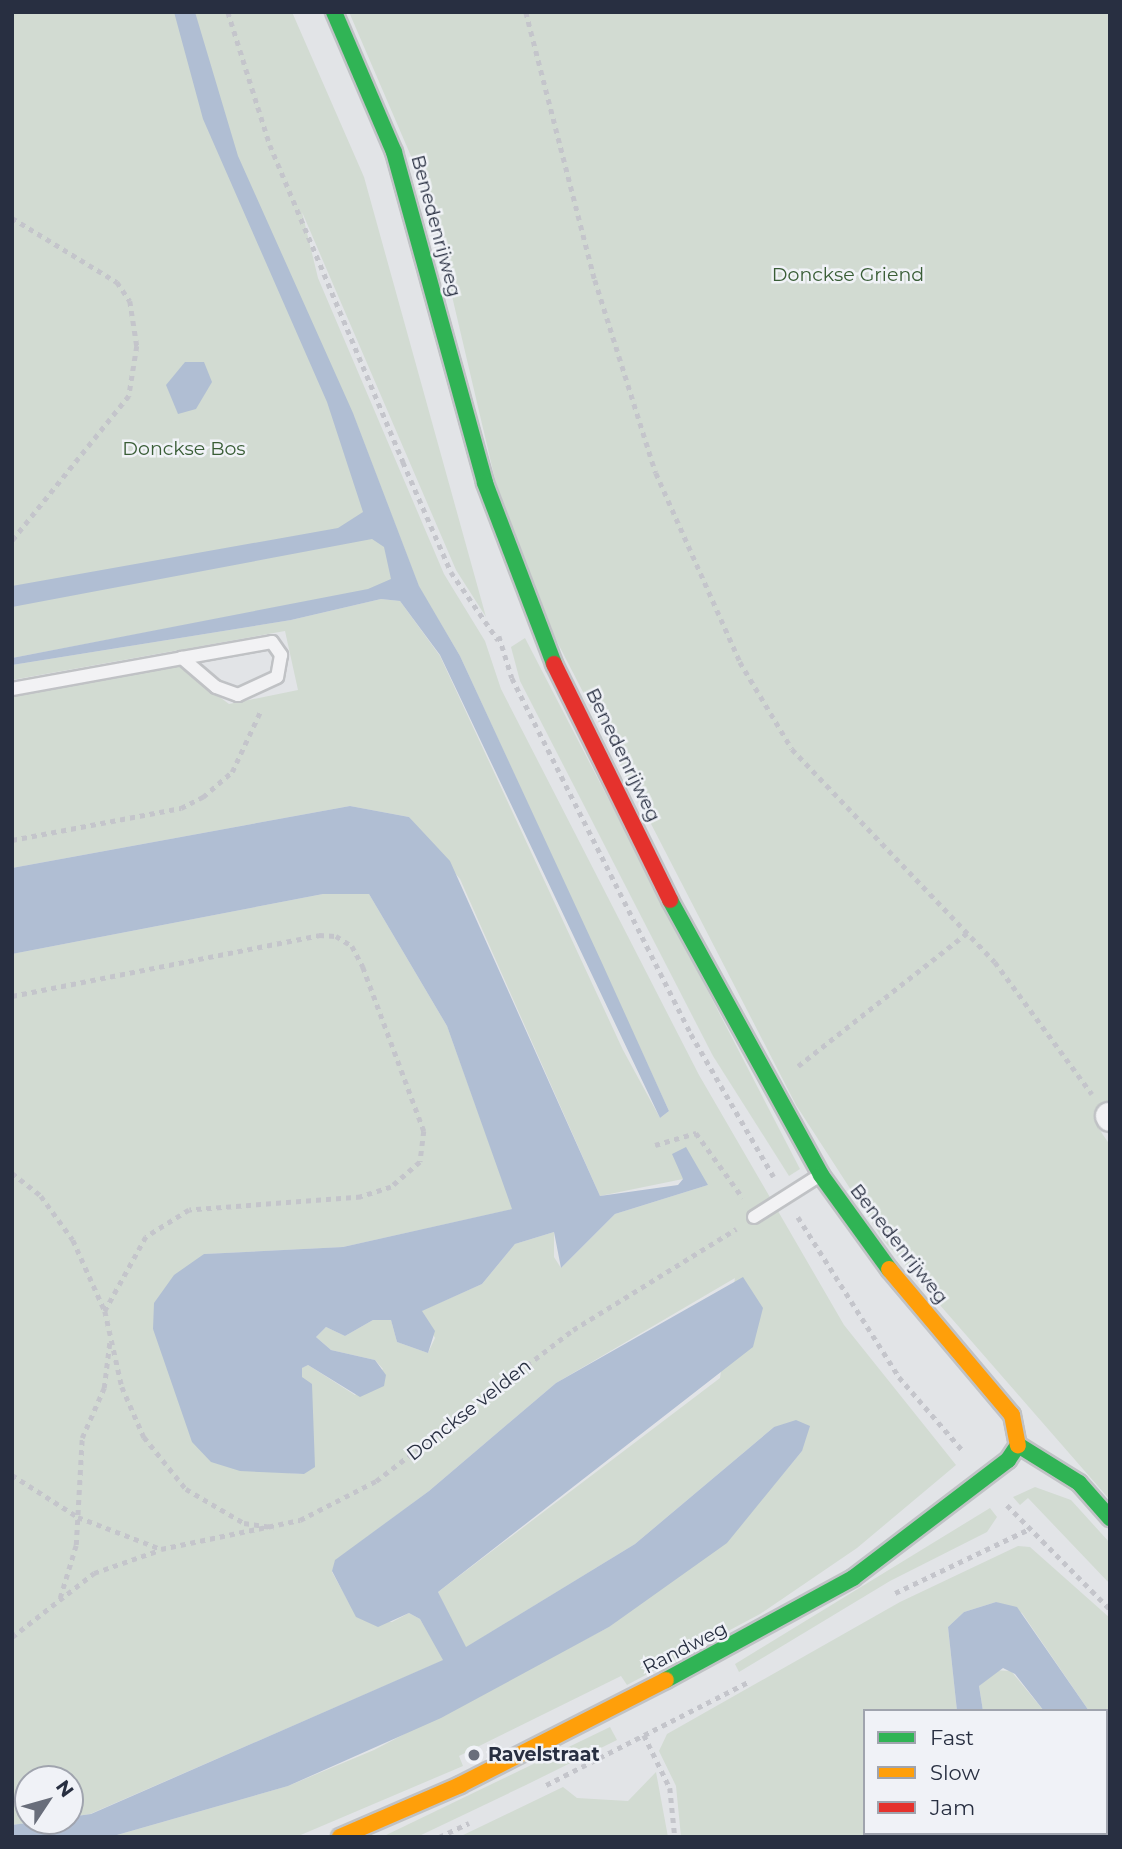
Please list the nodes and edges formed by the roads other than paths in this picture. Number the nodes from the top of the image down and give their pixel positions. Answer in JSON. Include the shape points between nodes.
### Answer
{"nodes":[{"id":1,"x":334,"y":12,"type":"edge"},
{"id":2,"x":182,"y":658,"type":"junction"},
{"id":3,"x":12,"y":689,"type":"edge"},
{"id":4,"x":821,"y":1175,"type":"junction"},
{"id":5,"x":754,"y":1217,"type":"road end"},
{"id":6,"x":1018,"y":1445,"type":"junction"},
{"id":7,"x":1110,"y":1518,"type":"edge"},
{"id":8,"x":340,"y":1837,"type":"edge"}],
"edges":[{"from":1,"to":4,"type":"street","name":"Benedenrijweg","via":[[394,152],[485,483],[533,621],[770,1089]]},
{"from":2,"to":2,"type":"lane","via":[[272,642],[281,655],[277,677],[260,689],[238,695],[216,687]]},
{"from":2,"to":3,"type":"lane"},
{"from":4,"to":5,"type":"lane"},
{"from":4,"to":6,"type":"street","name":"Benedenrijweg","via":[[872,1249],[1012,1415]]},
{"from":6,"to":7,"type":"street","via":[[1079,1483]]},
{"from":6,"to":8,"type":"street","name":"Randweg","via":[[1007,1460],[853,1578],[769,1628],[460,1785]]}]}
